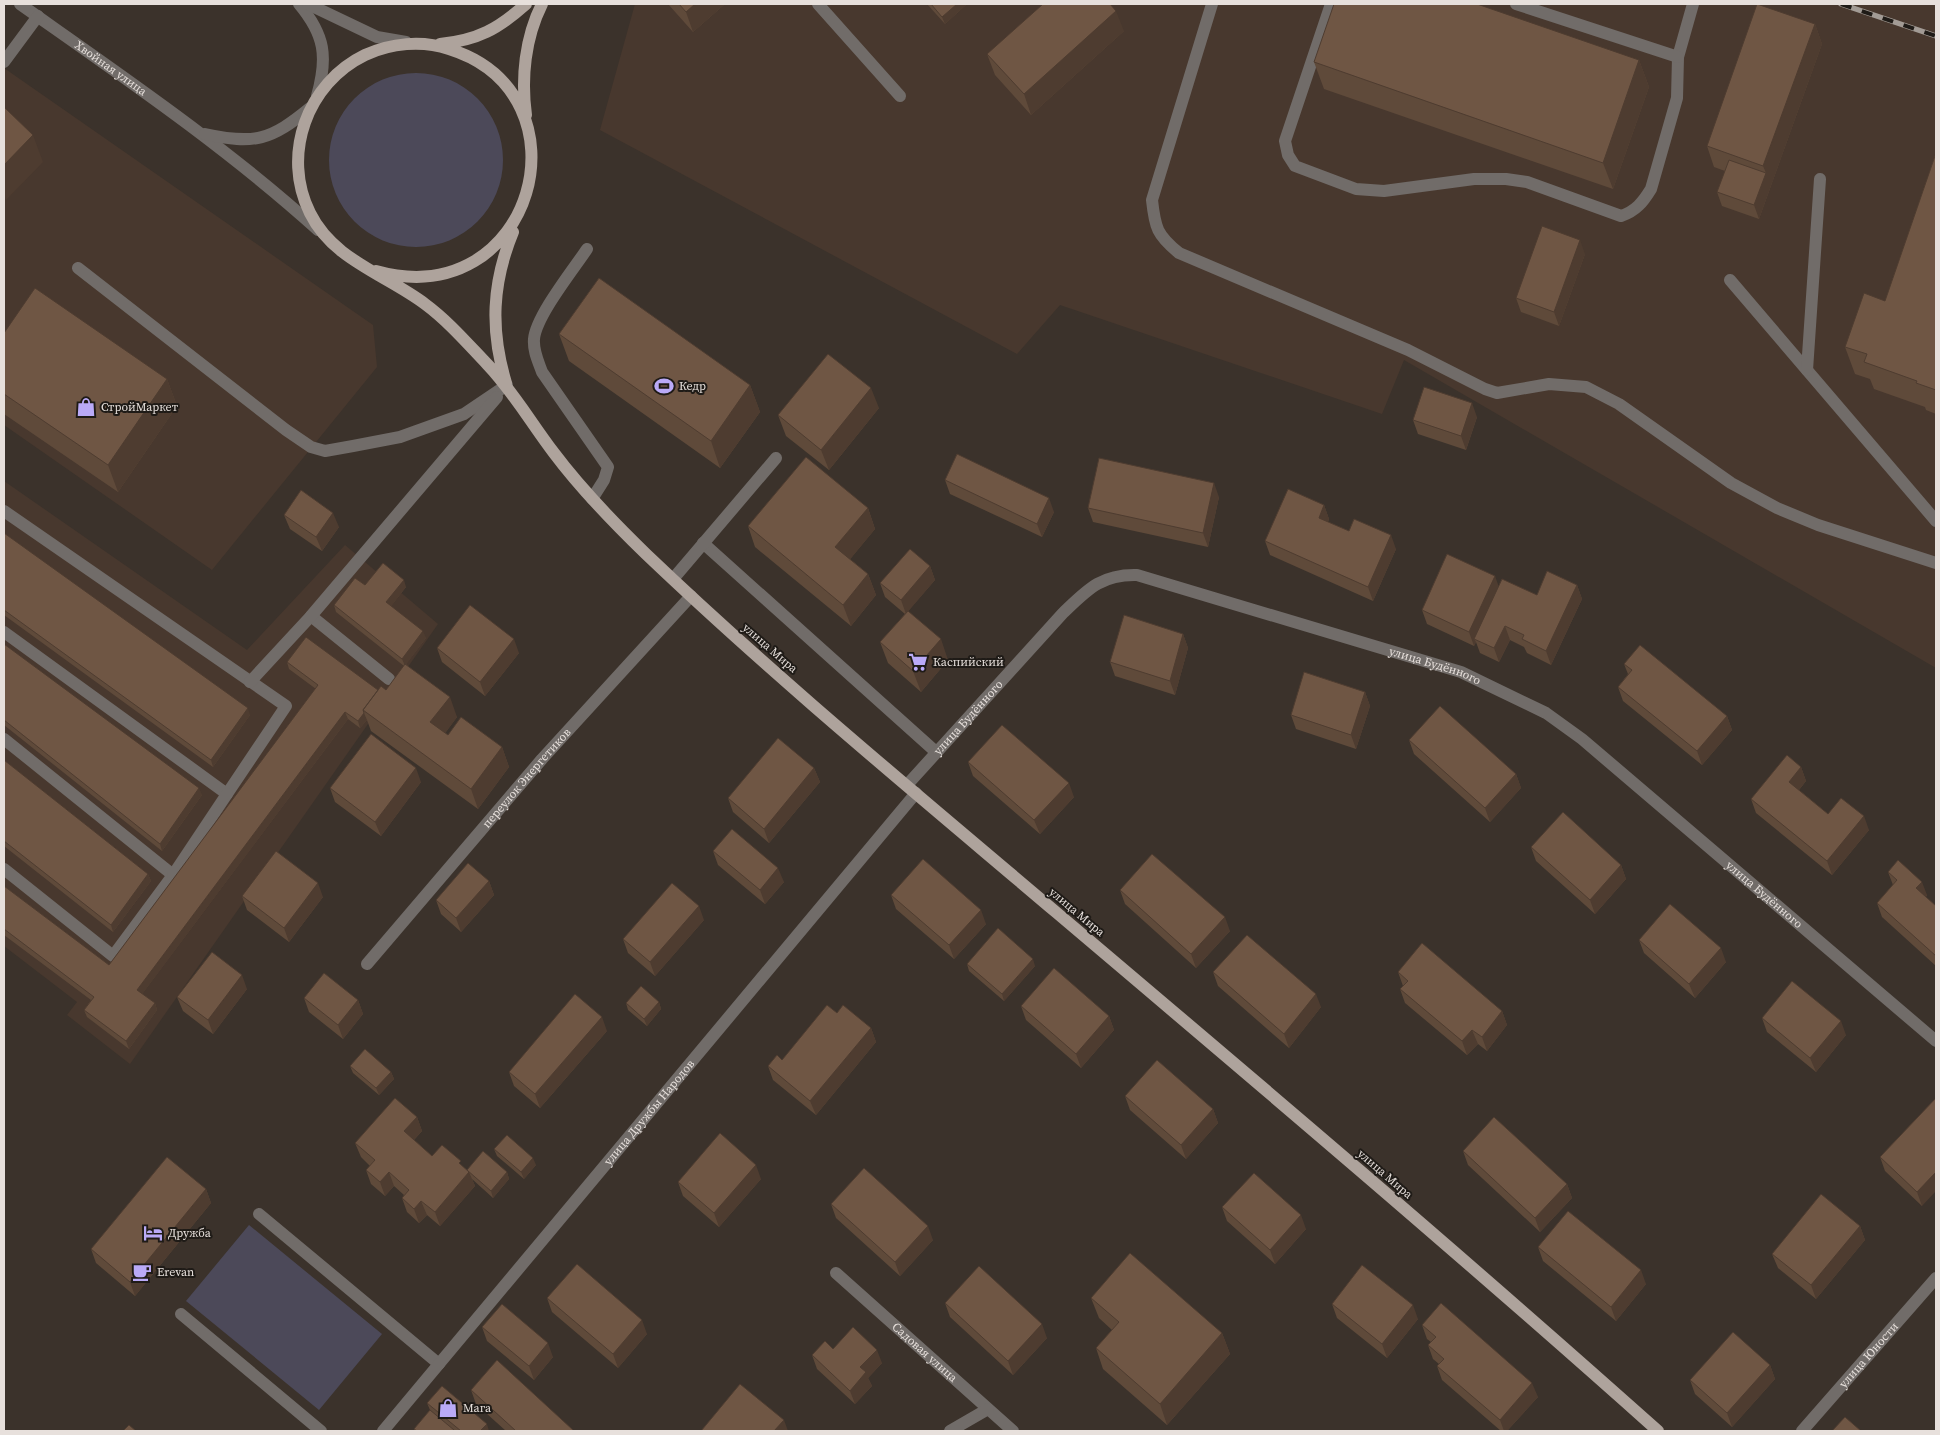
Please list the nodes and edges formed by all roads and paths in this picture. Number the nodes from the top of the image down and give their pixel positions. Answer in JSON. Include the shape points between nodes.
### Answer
{"nodes":[{"id":1,"x":20,"y":4,"type":"edge"},
{"id":2,"x":299,"y":4,"type":"edge"},
{"id":3,"x":308,"y":4,"type":"edge"},
{"id":4,"x":526,"y":4,"type":"edge"},
{"id":5,"x":542,"y":4,"type":"edge"},
{"id":6,"x":818,"y":4,"type":"edge"},
{"id":7,"x":1212,"y":4,"type":"edge"},
{"id":8,"x":1331,"y":4,"type":"edge"},
{"id":9,"x":1516,"y":4,"type":"edge"},
{"id":10,"x":1694,"y":4,"type":"edge"},
{"id":11,"x":1550,"y":9,"type":"edge"},
{"id":12,"x":38,"y":16,"type":"junction"},
{"id":13,"x":426,"y":45,"type":"junction"},
{"id":14,"x":1678,"y":58,"type":"junction"},
{"id":15,"x":4,"y":62,"type":"edge"},
{"id":16,"x":318,"y":96,"type":"junction"},
{"id":17,"x":900,"y":96,"type":"dead end"},
{"id":18,"x":310,"y":108,"type":"junction"},
{"id":19,"x":528,"y":132,"type":"junction"},
{"id":20,"x":203,"y":133,"type":"junction"},
{"id":21,"x":1820,"y":180,"type":"dead end"},
{"id":22,"x":523,"y":206,"type":"junction"},
{"id":23,"x":325,"y":236,"type":"junction"},
{"id":24,"x":587,"y":249,"type":"dead end"},
{"id":25,"x":78,"y":268,"type":"dead end"},
{"id":26,"x":376,"y":271,"type":"junction"},
{"id":27,"x":1730,"y":280,"type":"dead end"},
{"id":28,"x":1807,"y":370,"type":"junction"},
{"id":29,"x":507,"y":385,"type":"junction"},
{"id":30,"x":776,"y":458,"type":"dead end"},
{"id":31,"x":592,"y":499,"type":"junction"},
{"id":32,"x":4,"y":511,"type":"edge"},
{"id":33,"x":1936,"y":520,"type":"edge"},
{"id":34,"x":703,"y":544,"type":"junction"},
{"id":35,"x":1936,"y":563,"type":"edge"},
{"id":36,"x":673,"y":579,"type":"junction"},
{"id":37,"x":691,"y":596,"type":"junction"},
{"id":38,"x":312,"y":616,"type":"junction"},
{"id":39,"x":4,"y":632,"type":"edge"},
{"id":40,"x":389,"y":679,"type":"dead end"},
{"id":41,"x":250,"y":682,"type":"junction"},
{"id":42,"x":4,"y":739,"type":"edge"},
{"id":43,"x":936,"y":752,"type":"junction"},
{"id":44,"x":911,"y":789,"type":"junction"},
{"id":45,"x":227,"y":794,"type":"junction"},
{"id":46,"x":4,"y":869,"type":"edge"},
{"id":47,"x":173,"y":875,"type":"junction"},
{"id":48,"x":367,"y":964,"type":"dead end"},
{"id":49,"x":1936,"y":1041,"type":"edge"},
{"id":50,"x":259,"y":1214,"type":"dead end"},
{"id":51,"x":836,"y":1273,"type":"dead end"},
{"id":52,"x":1936,"y":1278,"type":"edge"},
{"id":53,"x":181,"y":1314,"type":"dead end"},
{"id":54,"x":439,"y":1364,"type":"junction"},
{"id":55,"x":988,"y":1409,"type":"junction"},
{"id":56,"x":321,"y":1431,"type":"edge"},
{"id":57,"x":383,"y":1431,"type":"edge"},
{"id":58,"x":950,"y":1431,"type":"edge"},
{"id":59,"x":1013,"y":1431,"type":"edge"},
{"id":60,"x":1658,"y":1431,"type":"edge"},
{"id":61,"x":1802,"y":1431,"type":"edge"}],
"edges":[{"from":1,"to":12,"type":"street","name":"Хвойная улица"},
{"from":2,"to":16,"type":"street","via":[[323,48],[325,64]]},
{"from":3,"to":13,"type":"street","via":[[377,36]]},
{"from":4,"to":13,"type":"main road","via":[[486,34],[459,42]]},
{"from":5,"to":19,"type":"main road","via":[[524,68]]},
{"from":6,"to":17,"type":"street"},
{"from":7,"to":35,"type":"street","via":[[1152,200],[1155,226],[1163,240],[1178,253],[1408,350],[1497,393],[1549,384],[1586,387],[1619,404],[1731,483],[1776,508]]},
{"from":8,"to":14,"type":"street","via":[[1285,141],[1295,166],[1356,189],[1384,191],[1474,179],[1506,180],[1527,182],[1621,216],[1631,213],[1651,189],[1677,98]]},
{"from":9,"to":11,"type":"street"},
{"from":10,"to":14,"type":"street"},
{"from":11,"to":14,"type":"street"},
{"from":12,"to":15,"type":"street"},
{"from":12,"to":20,"type":"street","name":"Хвойная улица"},
{"from":13,"to":16,"type":"main road","via":[[388,47],[368,54],[340,71]]},
{"from":13,"to":19,"type":"main road","via":[[457,52],[489,70],[514,98]]},
{"from":16,"to":18,"type":"main road"},
{"from":18,"to":20,"type":"street","via":[[279,132],[266,137],[229,139]]},
{"from":18,"to":23,"type":"main road","via":[[300,136],[298,175],[309,212]]},
{"from":19,"to":22,"type":"main road","via":[[531,173]]},
{"from":20,"to":23,"type":"street","name":"Хвойная улица"},
{"from":21,"to":28,"type":"street"},
{"from":22,"to":26,"type":"main road","via":[[502,239],[462,268],[424,278]]},
{"from":22,"to":29,"type":"main road","via":[[500,265],[494,306],[499,360]]},
{"from":23,"to":26,"type":"main road","via":[[348,257]]},
{"from":24,"to":31,"type":"street","via":[[538,324],[534,338],[535,354],[542,372],[608,467]]},
{"from":25,"to":29,"type":"street","via":[[286,430],[311,447],[325,451],[428,428],[464,414]]},
{"from":26,"to":29,"type":"main road","via":[[430,307]]},
{"from":27,"to":28,"type":"street"},
{"from":28,"to":33,"type":"street"},
{"from":29,"to":31,"type":"main road","name":"улица Мира","via":[[552,450]]},
{"from":29,"to":38,"type":"street"},
{"from":30,"to":34,"type":"street"},
{"from":31,"to":36,"type":"main road","name":"улица Мира"},
{"from":32,"to":41,"type":"street"},
{"from":34,"to":36,"type":"street"},
{"from":34,"to":43,"type":"street"},
{"from":36,"to":37,"type":"main road","name":"улица Мира"},
{"from":37,"to":44,"type":"main road","name":"улица Мира"},
{"from":37,"to":48,"type":"street","name":"переулок Энергетиков","via":[[542,758]]},
{"from":38,"to":40,"type":"street"},
{"from":38,"to":41,"type":"street"},
{"from":39,"to":45,"type":"street"},
{"from":41,"to":45,"type":"street","via":[[286,706]]},
{"from":42,"to":47,"type":"street"},
{"from":43,"to":44,"type":"street","name":"улица Будённого"},
{"from":43,"to":49,"type":"street","name":"улица Будённого","via":[[1086,591],[1104,579],[1120,574],[1137,575],[1461,672],[1546,714],[1582,739]]},
{"from":44,"to":54,"type":"street","name":"улица Дружбы Народов"},
{"from":44,"to":60,"type":"main road","name":"улица Мира","via":[[1353,1164]]},
{"from":45,"to":47,"type":"street"},
{"from":46,"to":47,"type":"street","via":[[114,956]]},
{"from":50,"to":54,"type":"street"},
{"from":51,"to":55,"type":"street","name":"Садовая улица"},
{"from":52,"to":61,"type":"street","name":"улица Юности"},
{"from":53,"to":56,"type":"street"},
{"from":54,"to":57,"type":"street","name":"улица Дружбы Народов"},
{"from":55,"to":58,"type":"street"},
{"from":55,"to":59,"type":"street","name":"Садовая улица"}]}
